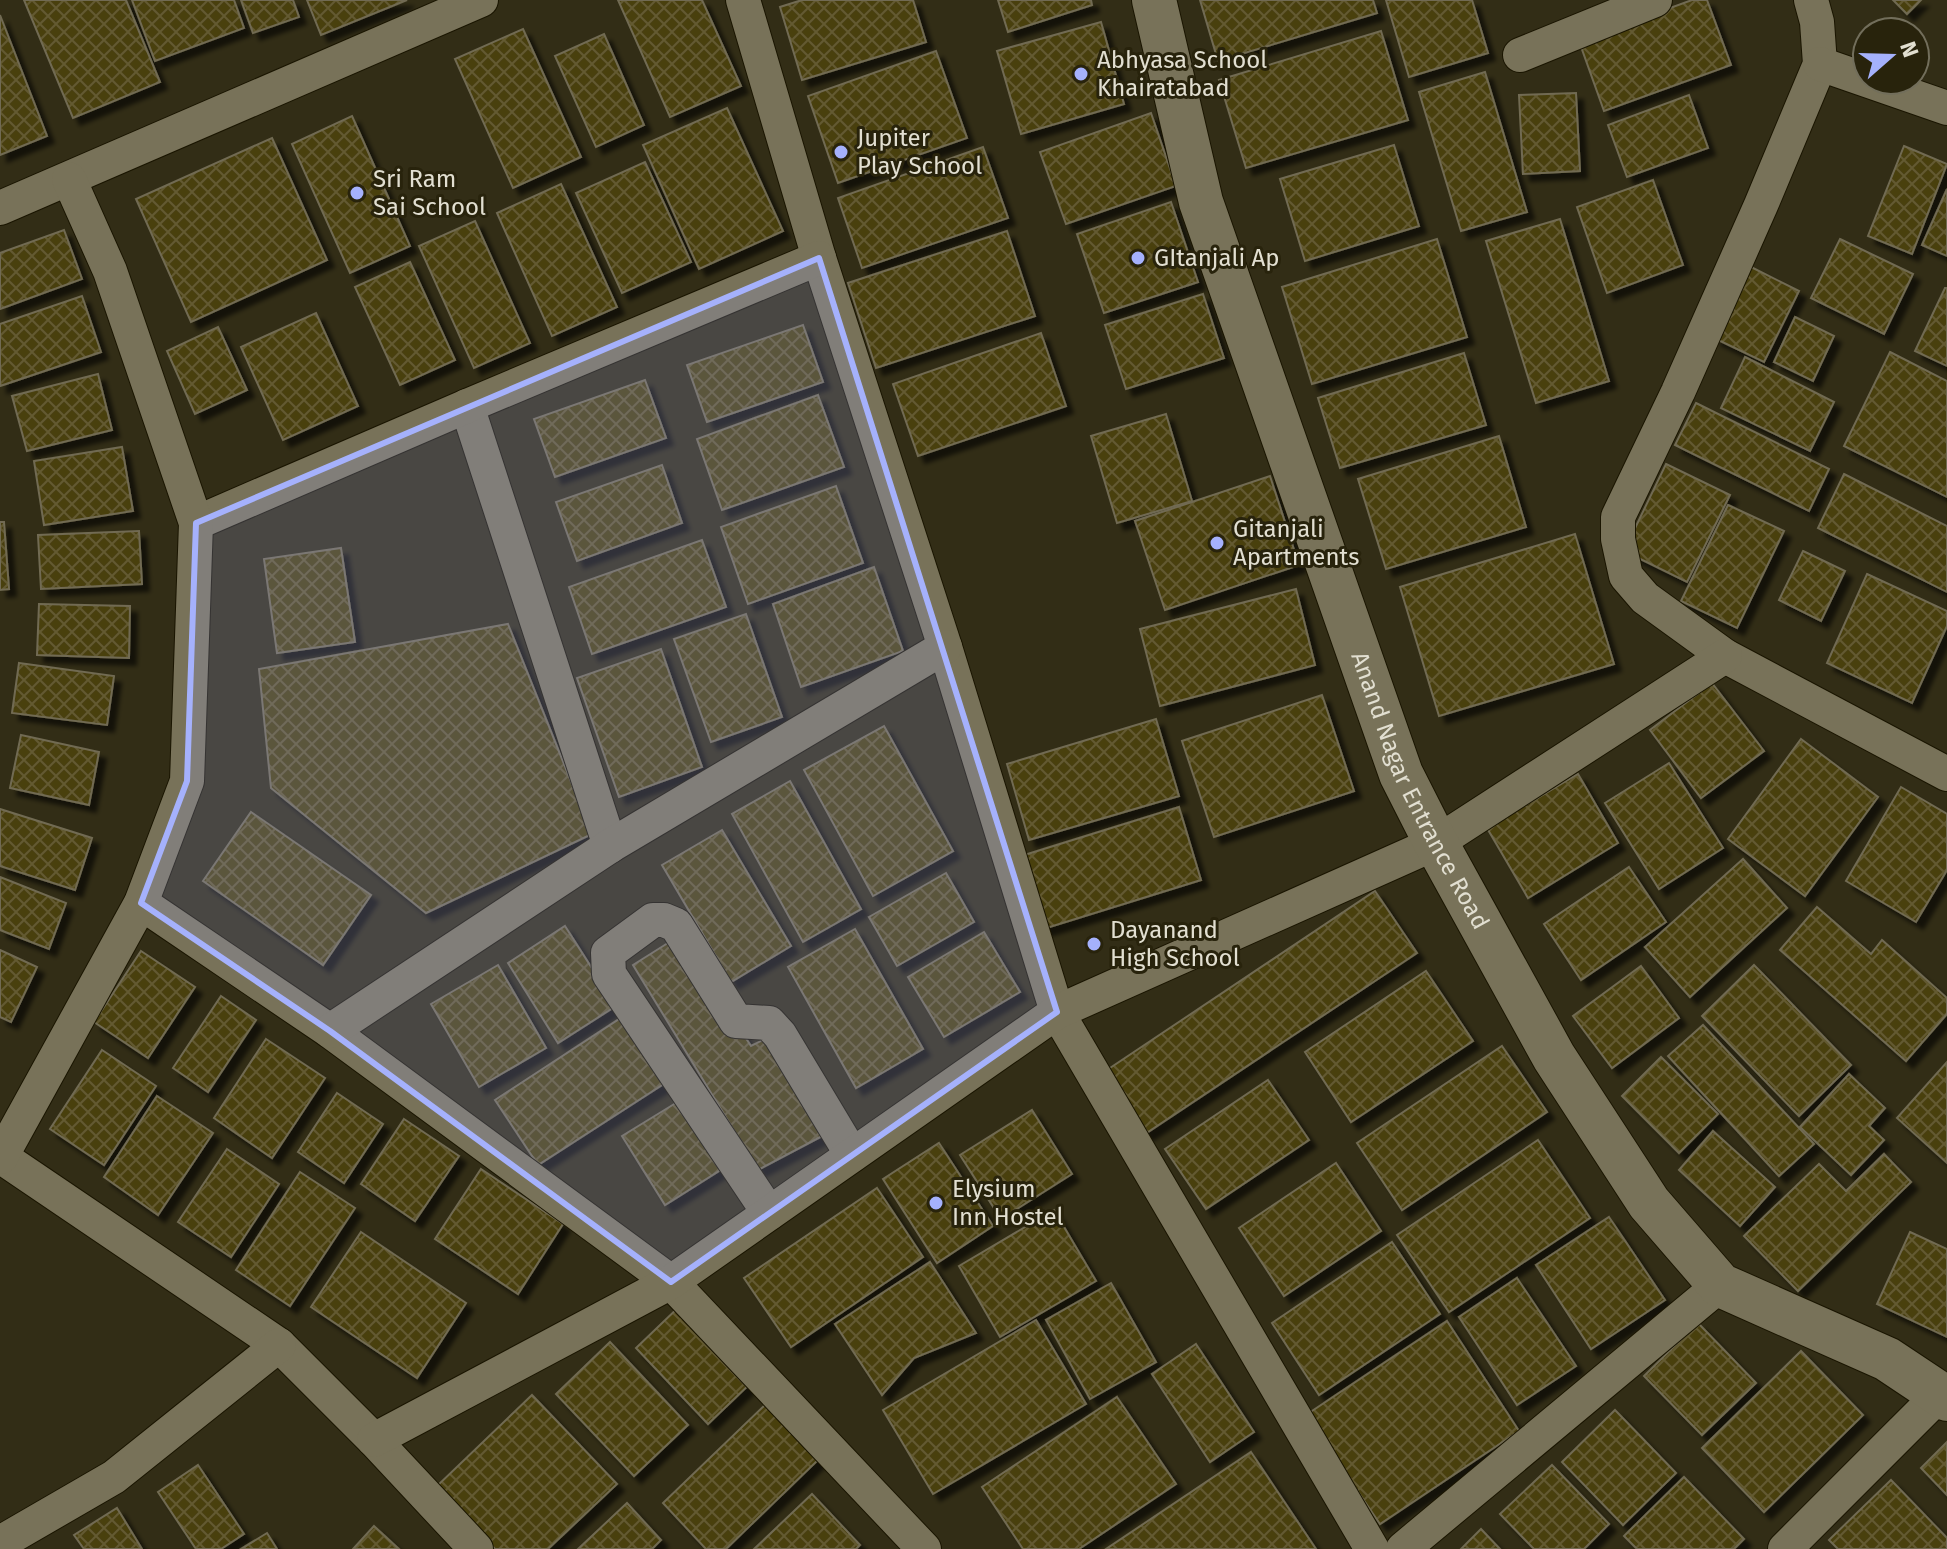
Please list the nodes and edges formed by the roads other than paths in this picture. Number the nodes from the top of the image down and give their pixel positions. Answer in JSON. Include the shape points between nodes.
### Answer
{"nodes":[{"id":1,"x":743,"y":0,"type":"edge"},
{"id":2,"x":1154,"y":0,"type":"edge"},
{"id":3,"x":1655,"y":0,"type":"edge"},
{"id":4,"x":1811,"y":0,"type":"edge"},
{"id":5,"x":460,"y":4,"type":"edge"},
{"id":6,"x":1520,"y":55,"type":"dead end"},
{"id":7,"x":1820,"y":64,"type":"junction"},
{"id":8,"x":1947,"y":108,"type":"edge"},
{"id":9,"x":69,"y":179,"type":"junction"},
{"id":10,"x":0,"y":208,"type":"edge"},
{"id":11,"x":819,"y":258,"type":"junction"},
{"id":12,"x":467,"y":406,"type":"junction"},
{"id":13,"x":196,"y":523,"type":"junction"},
{"id":14,"x":945,"y":647,"type":"junction"},
{"id":15,"x":1725,"y":656,"type":"junction"},
{"id":16,"x":1947,"y":774,"type":"edge"},
{"id":17,"x":1436,"y":843,"type":"junction"},
{"id":18,"x":610,"y":846,"type":"junction"},
{"id":19,"x":141,"y":903,"type":"junction"},
{"id":20,"x":1057,"y":1012,"type":"junction"},
{"id":21,"x":330,"y":1031,"type":"junction"},
{"id":22,"x":852,"y":1155,"type":"junction"},
{"id":23,"x":1,"y":1156,"type":"edge"},
{"id":24,"x":769,"y":1213,"type":"junction"},
{"id":25,"x":671,"y":1282,"type":"junction"},
{"id":26,"x":1720,"y":1285,"type":"junction"},
{"id":27,"x":279,"y":1345,"type":"junction"},
{"id":28,"x":1944,"y":1396,"type":"edge"},
{"id":29,"x":374,"y":1440,"type":"junction"},
{"id":30,"x":0,"y":1543,"type":"edge"},
{"id":31,"x":476,"y":1549,"type":"edge"},
{"id":32,"x":924,"y":1549,"type":"edge"},
{"id":33,"x":1372,"y":1549,"type":"edge"},
{"id":34,"x":1403,"y":1549,"type":"edge"},
{"id":35,"x":1785,"y":1549,"type":"edge"}],
"edges":[{"from":1,"to":11,"type":"street"},
{"from":2,"to":17,"type":"street","name":"Anand Nagar Entrance Road","via":[[1201,202],[1401,774]]},
{"from":3,"to":6,"type":"street"},
{"from":4,"to":7,"type":"street"},
{"from":5,"to":9,"type":"street"},
{"from":7,"to":8,"type":"street"},
{"from":7,"to":15,"type":"street","via":[[1749,234],[1618,517],[1626,576],[1645,598]]},
{"from":9,"to":10,"type":"street"},
{"from":9,"to":13,"type":"street","via":[[110,271]]},
{"from":11,"to":12,"type":"street"},
{"from":11,"to":14,"type":"street"},
{"from":12,"to":13,"type":"street"},
{"from":12,"to":18,"type":"street"},
{"from":13,"to":19,"type":"street","via":[[187,781]]},
{"from":14,"to":18,"type":"street"},
{"from":14,"to":20,"type":"street"},
{"from":15,"to":16,"type":"street"},
{"from":15,"to":17,"type":"street"},
{"from":17,"to":20,"type":"street"},
{"from":17,"to":26,"type":"street","name":"Anand Nagar Entrance Road","via":[[1554,1057],[1649,1203]]},
{"from":18,"to":21,"type":"street"},
{"from":19,"to":21,"type":"street"},
{"from":19,"to":23,"type":"street"},
{"from":20,"to":22,"type":"street"},
{"from":20,"to":33,"type":"street"},
{"from":21,"to":25,"type":"street"},
{"from":22,"to":24,"type":"street"},
{"from":22,"to":24,"type":"street","via":[[780,1035],[769,1023],[736,1021],[676,925],[653,920],[608,953],[609,974]]},
{"from":23,"to":27,"type":"street"},
{"from":24,"to":25,"type":"street"},
{"from":25,"to":29,"type":"street"},
{"from":25,"to":32,"type":"street"},
{"from":26,"to":28,"type":"street","name":"Anand Nagar Entrance Road","via":[[1887,1359]]},
{"from":26,"to":34,"type":"street"},
{"from":27,"to":29,"type":"street"},
{"from":27,"to":30,"type":"street","via":[[114,1477]]},
{"from":28,"to":35,"type":"street"},
{"from":29,"to":31,"type":"street"}]}
